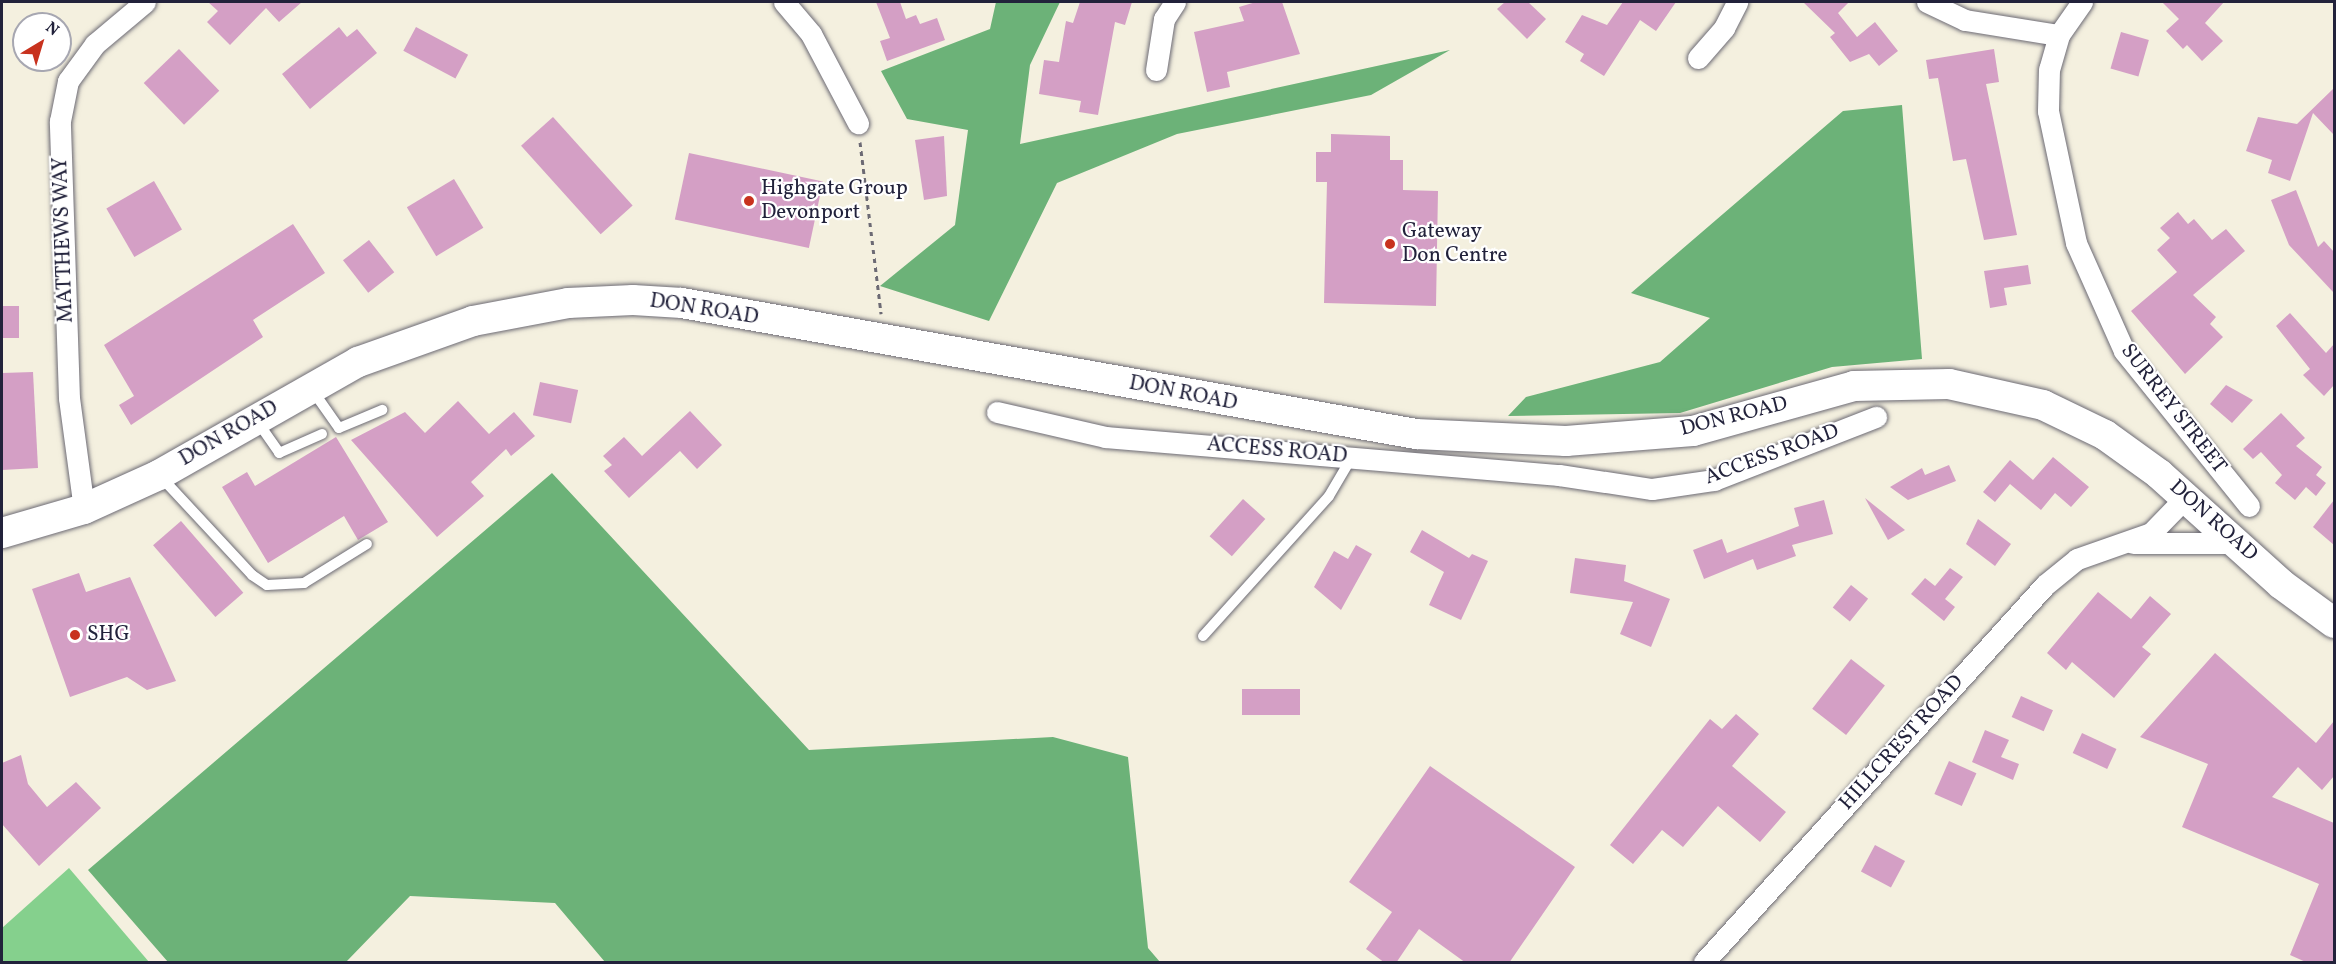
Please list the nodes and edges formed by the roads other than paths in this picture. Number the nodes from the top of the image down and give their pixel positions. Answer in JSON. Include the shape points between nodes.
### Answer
{"nodes":[{"id":1,"x":144,"y":2,"type":"edge"},
{"id":2,"x":784,"y":2,"type":"edge"},
{"id":3,"x":1175,"y":2,"type":"edge"},
{"id":4,"x":1737,"y":2,"type":"edge"},
{"id":5,"x":1927,"y":2,"type":"edge"},
{"id":6,"x":2082,"y":2,"type":"edge"},
{"id":7,"x":2059,"y":35,"type":"junction"},
{"id":8,"x":1698,"y":58,"type":"dead end"},
{"id":9,"x":1156,"y":70,"type":"dead end"},
{"id":10,"x":858,"y":123,"type":"road end"},
{"id":11,"x":311,"y":388,"type":"junction"},
{"id":12,"x":382,"y":410,"type":"dead end"},
{"id":13,"x":997,"y":411,"type":"dead end"},
{"id":14,"x":1876,"y":417,"type":"dead end"},
{"id":15,"x":255,"y":418,"type":"junction"},
{"id":16,"x":322,"y":434,"type":"dead end"},
{"id":17,"x":1566,"y":441,"type":"junction"},
{"id":18,"x":1352,"y":458,"type":"junction"},
{"id":19,"x":159,"y":475,"type":"junction"},
{"id":20,"x":1559,"y":475,"type":"junction"},
{"id":21,"x":2186,"y":497,"type":"junction"},
{"id":22,"x":2249,"y":506,"type":"dead end"},
{"id":23,"x":84,"y":509,"type":"junction"},
{"id":24,"x":2,"y":533,"type":"edge"},
{"id":25,"x":2114,"y":543,"type":"junction"},
{"id":26,"x":2238,"y":543,"type":"junction"},
{"id":27,"x":367,"y":544,"type":"dead end"},
{"id":28,"x":2334,"y":623,"type":"edge"},
{"id":29,"x":1203,"y":636,"type":"dead end"},
{"id":30,"x":1704,"y":963,"type":"edge"}],
"edges":[{"from":1,"to":23,"type":"street","name":"MATTHEWS WAY","via":[[95,44],[68,81],[60,121],[69,398]]},
{"from":2,"to":10,"type":"street","via":[[811,34]]},
{"from":3,"to":9,"type":"street","via":[[1164,19]]},
{"from":4,"to":8,"type":"street","via":[[1725,28]]},
{"from":5,"to":7,"type":"street","via":[[1965,20]]},
{"from":6,"to":7,"type":"street","name":"SURREY STREET"},
{"from":7,"to":22,"type":"street","name":"SURREY STREET","via":[[2049,69],[2048,111],[2076,243],[2101,307],[2124,351]]},
{"from":11,"to":12,"type":"lane","via":[[339,429]]},
{"from":11,"to":15,"type":"main road","name":"DON ROAD"},
{"from":11,"to":17,"type":"main road","name":"DON ROAD","via":[[358,362],[473,321],[568,303],[682,303],[884,343],[1416,434]]},
{"from":13,"to":18,"type":"street","name":"ACCESS ROAD","via":[[1105,437]]},
{"from":14,"to":20,"type":"street","name":"ACCESS ROAD","via":[[1714,480],[1652,489]]},
{"from":15,"to":16,"type":"lane","via":[[279,453]]},
{"from":15,"to":19,"type":"main road","name":"DON ROAD"},
{"from":17,"to":20,"type":"street"},
{"from":17,"to":21,"type":"main road","name":"DON ROAD","via":[[1693,431],[1854,386],[1949,384],[2043,405],[2105,435]]},
{"from":18,"to":20,"type":"street","name":"ACCESS ROAD"},
{"from":18,"to":29,"type":"lane","via":[[1329,496]]},
{"from":19,"to":23,"type":"main road","name":"DON ROAD"},
{"from":19,"to":27,"type":"lane","via":[[252,575],[267,585],[304,583]]},
{"from":21,"to":25,"type":"street","name":"HILLCREST ROAD","via":[[2151,533]]},
{"from":21,"to":26,"type":"main road","name":"DON ROAD"},
{"from":23,"to":24,"type":"main road","name":"DON ROAD"},
{"from":25,"to":26,"type":"street","name":"HILLCREST ROAD"},
{"from":25,"to":30,"type":"street","name":"HILLCREST ROAD","via":[[2077,559],[2045,585]]},
{"from":26,"to":28,"type":"main road","name":"DON ROAD"}]}
